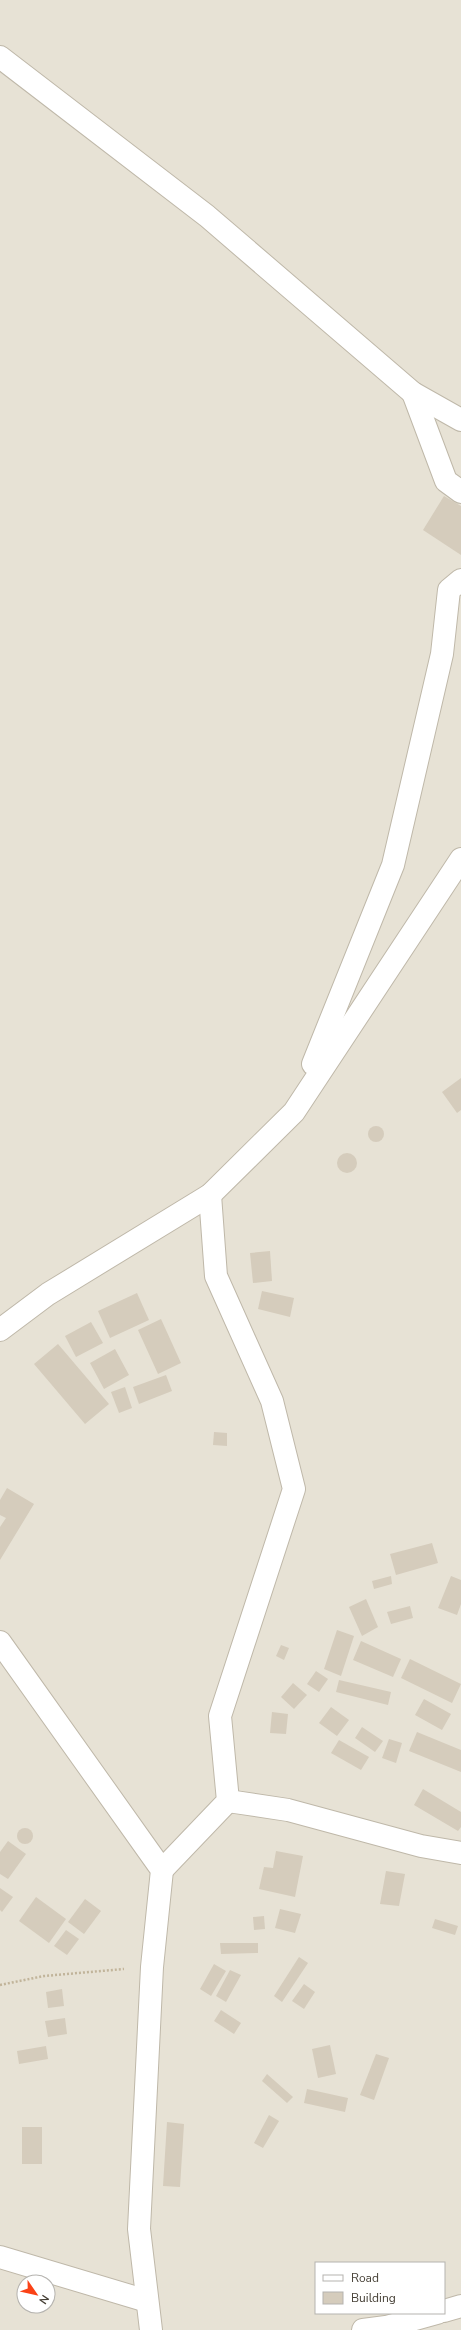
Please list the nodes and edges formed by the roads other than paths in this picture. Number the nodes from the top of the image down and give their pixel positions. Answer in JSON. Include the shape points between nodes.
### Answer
{"nodes":[{"id":1,"x":2,"y":53,"type":"edge"},
{"id":2,"x":413,"y":393,"type":"junction"},
{"id":3,"x":461,"y":420,"type":"edge"},
{"id":4,"x":461,"y":492,"type":"edge"},
{"id":5,"x":461,"y":580,"type":"edge"},
{"id":6,"x":461,"y":859,"type":"edge"},
{"id":7,"x":294,"y":1112,"type":"junction"},
{"id":8,"x":210,"y":1195,"type":"junction"},
{"id":9,"x":0,"y":1330,"type":"edge"},
{"id":10,"x":0,"y":1642,"type":"edge"},
{"id":11,"x":228,"y":1801,"type":"junction"},
{"id":12,"x":461,"y":1853,"type":"edge"},
{"id":13,"x":162,"y":1870,"type":"junction"},
{"id":14,"x":0,"y":2257,"type":"edge"},
{"id":15,"x":147,"y":2301,"type":"junction"},
{"id":16,"x":461,"y":2306,"type":"edge"},
{"id":17,"x":445,"y":2311,"type":"edge"},
{"id":18,"x":433,"y":2314,"type":"edge"},
{"id":19,"x":150,"y":2330,"type":"edge"},
{"id":20,"x":362,"y":2330,"type":"edge"}],
"edges":[{"from":1,"to":2,"type":"street","via":[[207,216]]},
{"from":2,"to":3,"type":"street"},
{"from":2,"to":4,"type":"street","via":[[446,481]]},
{"from":5,"to":7,"type":"street","via":[[449,590],[442,654],[393,865]]},
{"from":6,"to":7,"type":"street"},
{"from":7,"to":8,"type":"street"},
{"from":8,"to":9,"type":"street","via":[[48,1294]]},
{"from":8,"to":11,"type":"street","via":[[216,1276],[272,1401],[294,1489],[220,1716]]},
{"from":10,"to":13,"type":"street"},
{"from":11,"to":12,"type":"street","via":[[288,1810],[421,1846]]},
{"from":11,"to":13,"type":"street"},
{"from":13,"to":15,"type":"street","via":[[152,1967],[139,2230]]},
{"from":14,"to":15,"type":"street"},
{"from":15,"to":19,"type":"street"},
{"from":16,"to":17,"type":"street"},
{"from":18,"to":20,"type":"street","via":[[386,2327]]}]}
